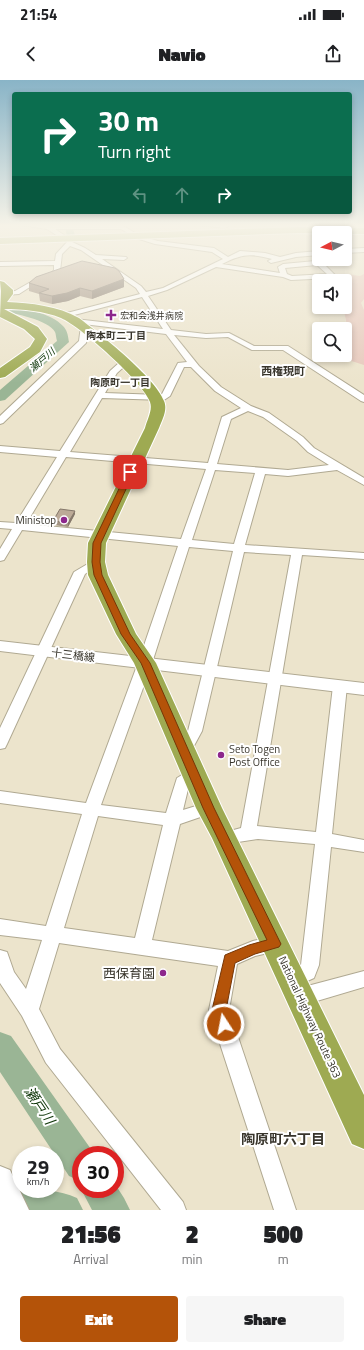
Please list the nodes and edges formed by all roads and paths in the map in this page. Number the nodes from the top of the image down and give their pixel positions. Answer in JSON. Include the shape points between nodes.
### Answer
{"nodes":[{"id":1,"x":47,"y":278,"type":"edge"},
{"id":2,"x":127,"y":278,"type":"edge"},
{"id":3,"x":188,"y":278,"type":"edge"},
{"id":4,"x":0,"y":284,"type":"edge"},
{"id":5,"x":7,"y":294,"type":"junction"},
{"id":6,"x":145,"y":296,"type":"junction"},
{"id":7,"x":0,"y":309,"type":"edge"},
{"id":8,"x":75,"y":322,"type":"junction"},
{"id":9,"x":167,"y":331,"type":"junction"},
{"id":10,"x":123,"y":364,"type":"junction"},
{"id":11,"x":193,"y":364,"type":"junction"},
{"id":12,"x":0,"y":374,"type":"edge"},
{"id":13,"x":100,"y":395,"type":"junction"},
{"id":14,"x":156,"y":399,"type":"junction"},
{"id":15,"x":364,"y":399,"type":"edge"},
{"id":16,"x":248,"y":408,"type":"junction"},
{"id":17,"x":0,"y":421,"type":"edge"},
{"id":18,"x":0,"y":448,"type":"edge"},
{"id":19,"x":65,"y":454,"type":"junction"},
{"id":20,"x":137,"y":459,"type":"junction"},
{"id":21,"x":212,"y":466,"type":"junction"},
{"id":22,"x":339,"y":467,"type":"junction"},
{"id":23,"x":261,"y":470,"type":"junction"},
{"id":24,"x":364,"y":482,"type":"edge"},
{"id":25,"x":0,"y":525,"type":"edge"},
{"id":26,"x":19,"y":526,"type":"junction"},
{"id":27,"x":101,"y":535,"type":"junction"},
{"id":28,"x":185,"y":542,"type":"junction"},
{"id":29,"x":239,"y":548,"type":"junction"},
{"id":30,"x":296,"y":553,"type":"junction"},
{"id":31,"x":364,"y":556,"type":"edge"},
{"id":32,"x":0,"y":558,"type":"edge"},
{"id":33,"x":96,"y":562,"type":"junction"},
{"id":34,"x":0,"y":646,"type":"edge"},
{"id":35,"x":44,"y":651,"type":"junction"},
{"id":36,"x":145,"y":663,"type":"junction"},
{"id":37,"x":210,"y":670,"type":"junction"},
{"id":38,"x":275,"y":678,"type":"junction"},
{"id":39,"x":340,"y":686,"type":"junction"},
{"id":40,"x":364,"y":689,"type":"edge"},
{"id":41,"x":0,"y":744,"type":"edge"},
{"id":42,"x":189,"y":763,"type":"junction"},
{"id":43,"x":0,"y":797,"type":"edge"},
{"id":44,"x":92,"y":808,"type":"junction"},
{"id":45,"x":209,"y":808,"type":"junction"},
{"id":46,"x":172,"y":820,"type":"junction"},
{"id":47,"x":236,"y":835,"type":"junction"},
{"id":48,"x":325,"y":841,"type":"junction"},
{"id":49,"x":364,"y":846,"type":"edge"},
{"id":50,"x":0,"y":927,"type":"edge"},
{"id":51,"x":54,"y":934,"type":"junction"},
{"id":52,"x":275,"y":944,"type":"junction"},
{"id":53,"x":142,"y":946,"type":"junction"},
{"id":54,"x":0,"y":958,"type":"edge"},
{"id":55,"x":229,"y":959,"type":"junction"},
{"id":56,"x":364,"y":979,"type":"edge"},
{"id":57,"x":296,"y":988,"type":"junction"},
{"id":58,"x":29,"y":1010,"type":"junction"},
{"id":59,"x":364,"y":1132,"type":"edge"},
{"id":60,"x":1,"y":1183,"type":"edge"},
{"id":61,"x":15,"y":1210,"type":"edge"},
{"id":62,"x":175,"y":1210,"type":"edge"},
{"id":63,"x":285,"y":1210,"type":"edge"}],
"edges":[{"from":1,"to":5,"type":"street","via":[[17,293]]},
{"from":2,"to":6,"type":"street"},
{"from":3,"to":6,"type":"street"},
{"from":4,"to":5,"type":"highway","via":[[5,287]]},
{"from":5,"to":7,"type":"highway"},
{"from":6,"to":8,"type":"street"},
{"from":6,"to":9,"type":"street"},
{"from":7,"to":8,"type":"highway","via":[[14,305]]},
{"from":7,"to":12,"type":"highway","via":[[31,328],[41,338],[35,349]]},
{"from":8,"to":9,"type":"street"},
{"from":8,"to":10,"type":"highway"},
{"from":8,"to":17,"type":"street","via":[[83,341]]},
{"from":9,"to":11,"type":"street"},
{"from":9,"to":15,"type":"street","via":[[206,336],[229,335],[252,348],[285,348]]},
{"from":10,"to":13,"type":"street","via":[[114,370]]},
{"from":10,"to":14,"type":"highway"},
{"from":11,"to":14,"type":"street","via":[[181,366],[166,396]]},
{"from":11,"to":16,"type":"street","via":[[218,389]]},
{"from":13,"to":14,"type":"street"},
{"from":13,"to":19,"type":"street"},
{"from":14,"to":20,"type":"highway","name":"National Highway Route 363","via":[[158,411]]},
{"from":16,"to":21,"type":"street","via":[[227,417]]},
{"from":16,"to":22,"type":"street","via":[[266,415],[311,450]]},
{"from":18,"to":19,"type":"street"},
{"from":19,"to":20,"type":"street"},
{"from":19,"to":26,"type":"street"},
{"from":20,"to":21,"type":"street"},
{"from":20,"to":27,"type":"highway","name":"National Highway Route 363"},
{"from":21,"to":23,"type":"street"},
{"from":21,"to":28,"type":"street"},
{"from":22,"to":23,"type":"street","via":[[302,473]]},
{"from":22,"to":24,"type":"street"},
{"from":23,"to":29,"type":"street"},
{"from":25,"to":26,"type":"street"},
{"from":26,"to":27,"type":"street"},
{"from":26,"to":32,"type":"street"},
{"from":27,"to":28,"type":"street"},
{"from":27,"to":33,"type":"highway","name":"National Highway Route 363","via":[[95,550]]},
{"from":28,"to":29,"type":"street"},
{"from":28,"to":36,"type":"street"},
{"from":29,"to":30,"type":"street"},
{"from":29,"to":37,"type":"street"},
{"from":30,"to":31,"type":"street"},
{"from":30,"to":38,"type":"street"},
{"from":33,"to":35,"type":"street","via":[[80,572]]},
{"from":33,"to":36,"type":"highway","name":"National Highway Route 363","via":[[98,575],[126,634]]},
{"from":34,"to":35,"type":"street","name":"十三橋線"},
{"from":35,"to":36,"type":"street","name":"十三橋線"},
{"from":35,"to":41,"type":"street"},
{"from":36,"to":37,"type":"street","name":"十三橋線"},
{"from":36,"to":42,"type":"highway","name":"National Highway Route 363"},
{"from":36,"to":44,"type":"street"},
{"from":37,"to":38,"type":"street","name":"十三橋線"},
{"from":37,"to":42,"type":"street"},
{"from":38,"to":39,"type":"street","name":"十三橋線"},
{"from":38,"to":47,"type":"street"},
{"from":39,"to":40,"type":"street","name":"十三橋線"},
{"from":39,"to":48,"type":"street"},
{"from":42,"to":45,"type":"highway","name":"National Highway Route 363"},
{"from":42,"to":46,"type":"street"},
{"from":43,"to":44,"type":"street"},
{"from":44,"to":46,"type":"street"},
{"from":44,"to":51,"type":"street"},
{"from":45,"to":46,"type":"street"},
{"from":45,"to":47,"type":"highway","name":"National Highway Route 363"},
{"from":46,"to":53,"type":"street"},
{"from":47,"to":48,"type":"street","via":[[283,834]]},
{"from":47,"to":52,"type":"highway","name":"National Highway Route 363"},
{"from":48,"to":49,"type":"street"},
{"from":48,"to":57,"type":"street","via":[[310,965]]},
{"from":50,"to":51,"type":"street"},
{"from":51,"to":53,"type":"street"},
{"from":51,"to":58,"type":"street"},
{"from":52,"to":55,"type":"street","via":[[253,949]]},
{"from":52,"to":57,"type":"highway","name":"National Highway Route 363"},
{"from":53,"to":55,"type":"street"},
{"from":54,"to":58,"type":"street","via":[[6,976]]},
{"from":55,"to":63,"type":"street","via":[[219,1010]]},
{"from":56,"to":57,"type":"street"},
{"from":57,"to":59,"type":"highway","name":"National Highway Route 363"},
{"from":58,"to":62,"type":"street","via":[[53,1056]]},
{"from":60,"to":61,"type":"street"}]}
